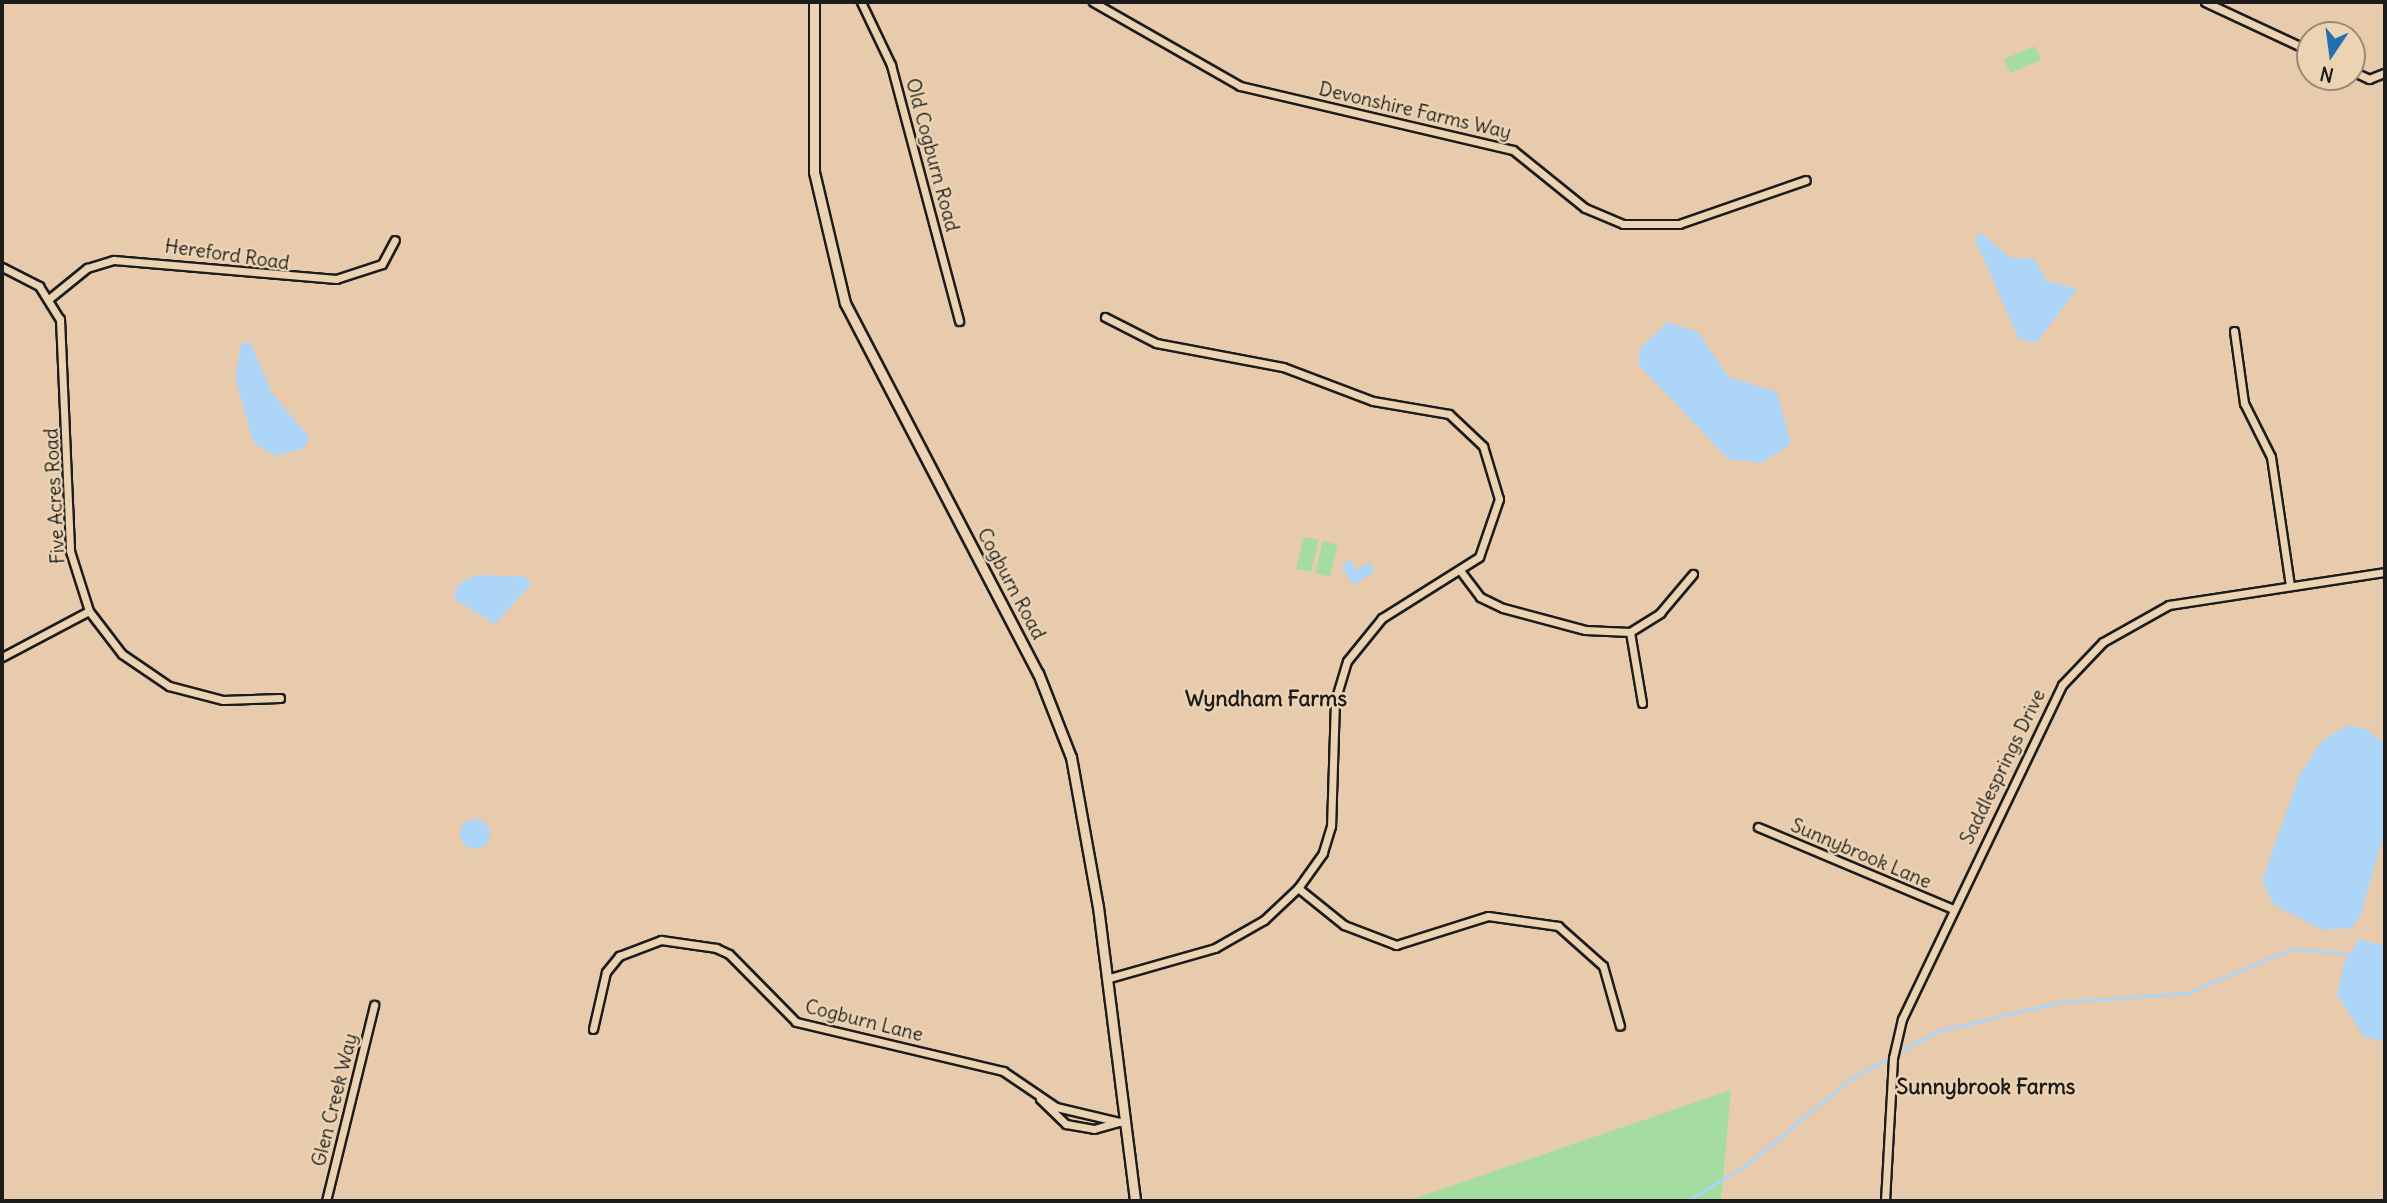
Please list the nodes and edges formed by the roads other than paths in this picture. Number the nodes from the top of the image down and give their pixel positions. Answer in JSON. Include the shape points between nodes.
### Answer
{"nodes":[{"id":1,"x":814,"y":2,"type":"edge"},
{"id":2,"x":861,"y":2,"type":"edge"},
{"id":3,"x":1093,"y":2,"type":"edge"},
{"id":4,"x":2205,"y":2,"type":"edge"},
{"id":5,"x":2296,"y":44,"type":"edge"},
{"id":6,"x":2384,"y":73,"type":"edge"},
{"id":7,"x":2366,"y":78,"type":"edge"},
{"id":8,"x":1806,"y":180,"type":"dead end"},
{"id":9,"x":395,"y":240,"type":"dead end"},
{"id":10,"x":2,"y":267,"type":"edge"},
{"id":11,"x":50,"y":298,"type":"junction"},
{"id":12,"x":1105,"y":317,"type":"dead end"},
{"id":13,"x":960,"y":321,"type":"dead end"},
{"id":14,"x":2234,"y":331,"type":"dead end"},
{"id":15,"x":2385,"y":572,"type":"edge"},
{"id":16,"x":1462,"y":573,"type":"junction"},
{"id":17,"x":1693,"y":574,"type":"dead end"},
{"id":18,"x":2290,"y":585,"type":"junction"},
{"id":19,"x":89,"y":611,"type":"junction"},
{"id":20,"x":1630,"y":632,"type":"junction"},
{"id":21,"x":2,"y":657,"type":"edge"},
{"id":22,"x":280,"y":698,"type":"dead end"},
{"id":23,"x":1642,"y":703,"type":"dead end"},
{"id":24,"x":1758,"y":828,"type":"dead end"},
{"id":25,"x":1298,"y":888,"type":"junction"},
{"id":26,"x":1953,"y":909,"type":"junction"},
{"id":27,"x":1106,"y":979,"type":"junction"},
{"id":28,"x":374,"y":1005,"type":"dead end"},
{"id":29,"x":1620,"y":1026,"type":"dead end"},
{"id":30,"x":593,"y":1029,"type":"dead end"},
{"id":31,"x":1037,"y":1096,"type":"junction"},
{"id":32,"x":1122,"y":1121,"type":"junction"},
{"id":33,"x":327,"y":1201,"type":"edge"},
{"id":34,"x":1135,"y":1201,"type":"edge"},
{"id":35,"x":1885,"y":1201,"type":"edge"}],
"edges":[{"from":1,"to":27,"type":"street","name":"Cogburn Road","via":[[814,172],[845,303],[1059,720],[1079,795]]},
{"from":2,"to":13,"type":"street","name":"Old Cogburn Road","via":[[891,65]]},
{"from":3,"to":8,"type":"street","name":"Devonshire Farms Way","via":[[1240,86],[1513,150],[1585,208],[1623,224],[1679,224]]},
{"from":4,"to":5,"type":"street"},
{"from":6,"to":7,"type":"street"},
{"from":9,"to":11,"type":"street","name":"Hereford Road","via":[[382,264],[336,279],[114,260],[87,268]]},
{"from":10,"to":11,"type":"street"},
{"from":11,"to":19,"type":"street","name":"Five Acres Road","via":[[66,354],[70,551]]},
{"from":12,"to":16,"type":"street","via":[[1156,343],[1283,367],[1373,401],[1454,416],[1483,446],[1499,499],[1489,540]]},
{"from":14,"to":18,"type":"street","via":[[2244,403],[2271,457]]},
{"from":15,"to":18,"type":"street","name":"Saddlesprings Drive"},
{"from":16,"to":20,"type":"street","via":[[1480,597],[1503,608],[1585,630]]},
{"from":16,"to":25,"type":"street","via":[[1382,618],[1347,661],[1335,701],[1331,826],[1323,853]]},
{"from":17,"to":20,"type":"street","via":[[1660,613]]},
{"from":18,"to":26,"type":"street","name":"Saddlesprings Drive","via":[[2169,605],[2123,628],[2085,658],[2042,715]]},
{"from":19,"to":21,"type":"street"},
{"from":19,"to":22,"type":"street","name":"Five Acres Road","via":[[122,654],[169,686],[223,700]]},
{"from":20,"to":23,"type":"street"},
{"from":24,"to":26,"type":"street","name":"Sunnybrook Lane"},
{"from":25,"to":27,"type":"street","via":[[1264,920],[1215,948]]},
{"from":25,"to":29,"type":"street","via":[[1344,925],[1396,946],[1489,916],[1558,926],[1603,966]]},
{"from":26,"to":35,"type":"street","name":"Saddlesprings Drive","via":[[1895,1039]]},
{"from":27,"to":32,"type":"street","name":"Cogburn Road"},
{"from":28,"to":33,"type":"street","name":"Glen Creek Way"},
{"from":30,"to":31,"type":"street","name":"Cogburn Lane","via":[[606,972],[641,943],[661,940],[729,954],[796,1022],[1003,1071]]},
{"from":31,"to":32,"type":"street","name":"Cogburn Lane","via":[[1063,1110]]},
{"from":31,"to":32,"type":"street","name":"Cogburn Lane","via":[[1066,1124],[1094,1129]]},
{"from":32,"to":34,"type":"street","name":"Cogburn Road"}]}
